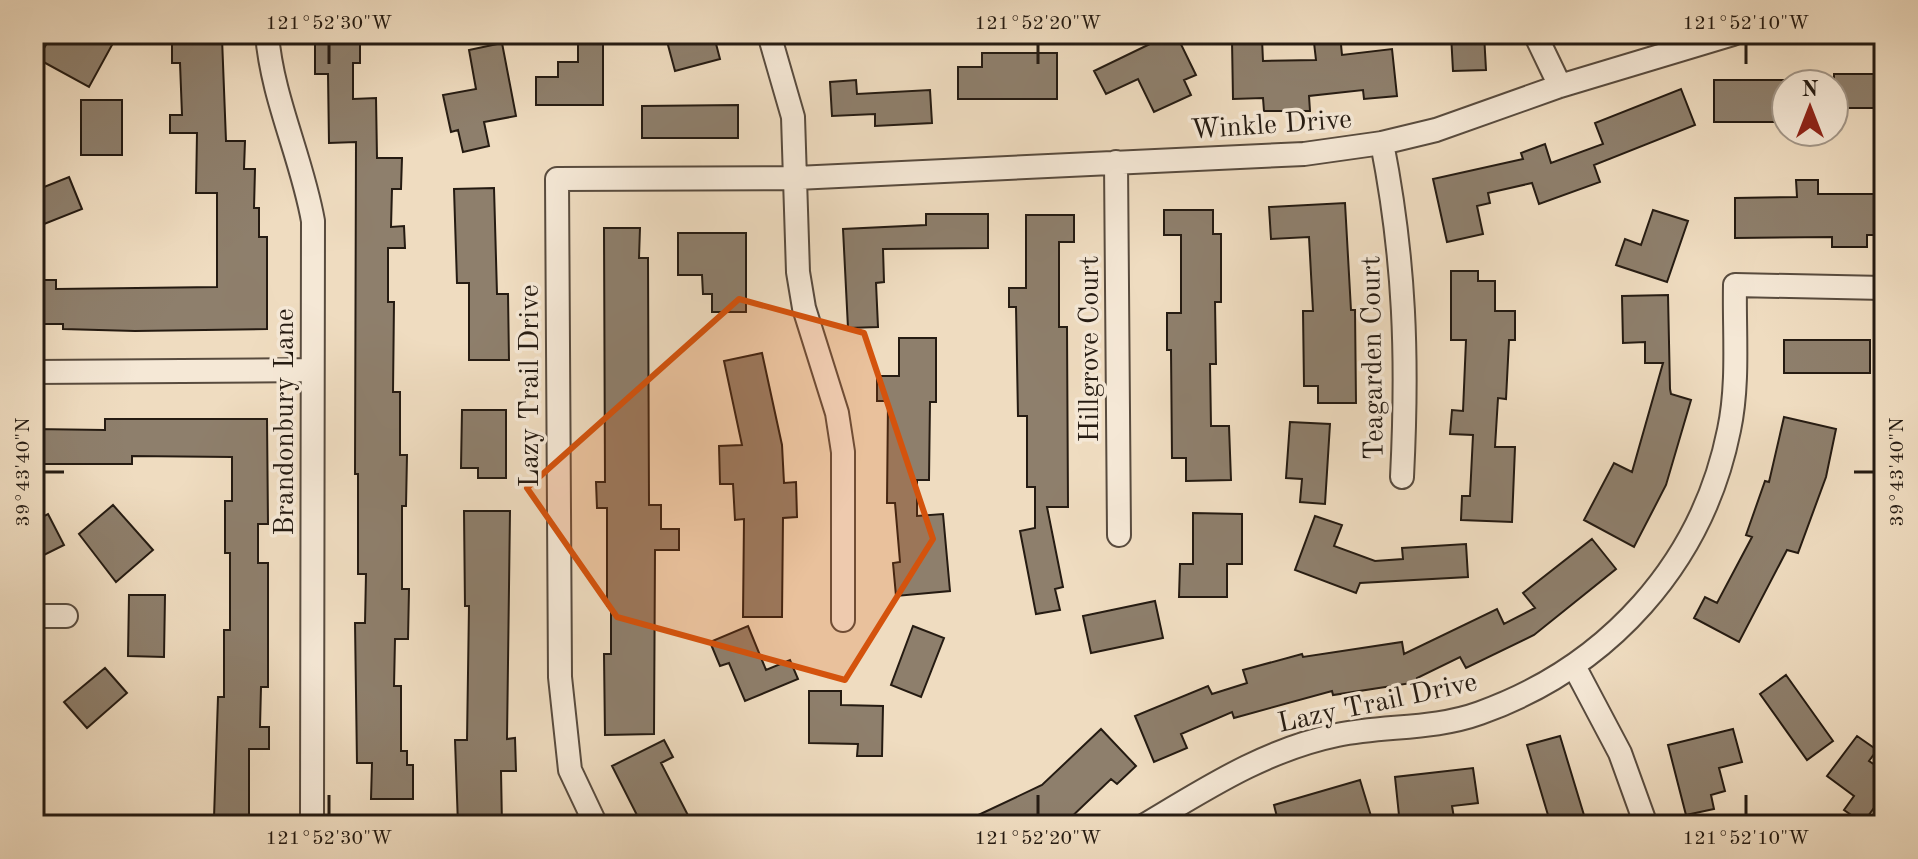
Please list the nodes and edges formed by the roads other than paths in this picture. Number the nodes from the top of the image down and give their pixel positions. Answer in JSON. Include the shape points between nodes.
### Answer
{"nodes":[{"id":1,"x":267,"y":34,"type":"edge"},
{"id":2,"x":769,"y":34,"type":"edge"},
{"id":3,"x":1535,"y":34,"type":"edge"},
{"id":4,"x":1733,"y":34,"type":"edge"},
{"id":5,"x":1560,"y":86,"type":"junction"},
{"id":6,"x":1382,"y":143,"type":"junction"},
{"id":7,"x":1116,"y":162,"type":"junction"},
{"id":8,"x":796,"y":178,"type":"junction"},
{"id":9,"x":1884,"y":288,"type":"edge"},
{"id":10,"x":312,"y":370,"type":"junction"},
{"id":11,"x":34,"y":372,"type":"edge"},
{"id":12,"x":1402,"y":477,"type":"dead end"},
{"id":13,"x":1119,"y":535,"type":"dead end"},
{"id":14,"x":34,"y":616,"type":"edge"},
{"id":15,"x":66,"y":616,"type":"dead end"},
{"id":16,"x":843,"y":620,"type":"dead end"},
{"id":17,"x":1574,"y":666,"type":"junction"},
{"id":18,"x":312,"y":816,"type":"dead end"},
{"id":19,"x":596,"y":825,"type":"edge"},
{"id":20,"x":1145,"y":825,"type":"edge"},
{"id":21,"x":1646,"y":825,"type":"edge"}],
"edges":[{"from":1,"to":10,"type":"street","name":"Brandonbury Lane","via":[[313,221]]},
{"from":2,"to":8,"type":"street","via":[[793,117]]},
{"from":3,"to":5,"type":"street"},
{"from":4,"to":5,"type":"street","name":"Winkle Drive"},
{"from":5,"to":6,"type":"street","name":"Winkle Drive"},
{"from":6,"to":7,"type":"street","name":"Winkle Drive","via":[[1304,154]]},
{"from":6,"to":12,"type":"street","name":"Teagarden Court","via":[[1405,299]]},
{"from":7,"to":8,"type":"street","name":"Winkle Drive"},
{"from":7,"to":13,"type":"street","name":"Hillgrove Court"},
{"from":8,"to":16,"type":"street","via":[[804,308],[837,413],[843,452]]},
{"from":8,"to":19,"type":"street","name":"Lazy Trail Drive","via":[[557,179],[560,689],[570,770]]},
{"from":9,"to":17,"type":"street","name":"Lazy Trail Drive","via":[[1735,285],[1729,429],[1697,527],[1639,611]]},
{"from":10,"to":11,"type":"street"},
{"from":10,"to":18,"type":"street","name":"Brandonbury Lane"},
{"from":14,"to":15,"type":"street"},
{"from":17,"to":20,"type":"street","name":"Lazy Trail Drive","via":[[1525,694],[1442,724],[1338,735],[1290,747],[1251,763]]},
{"from":17,"to":21,"type":"street","via":[[1620,753]]}]}
